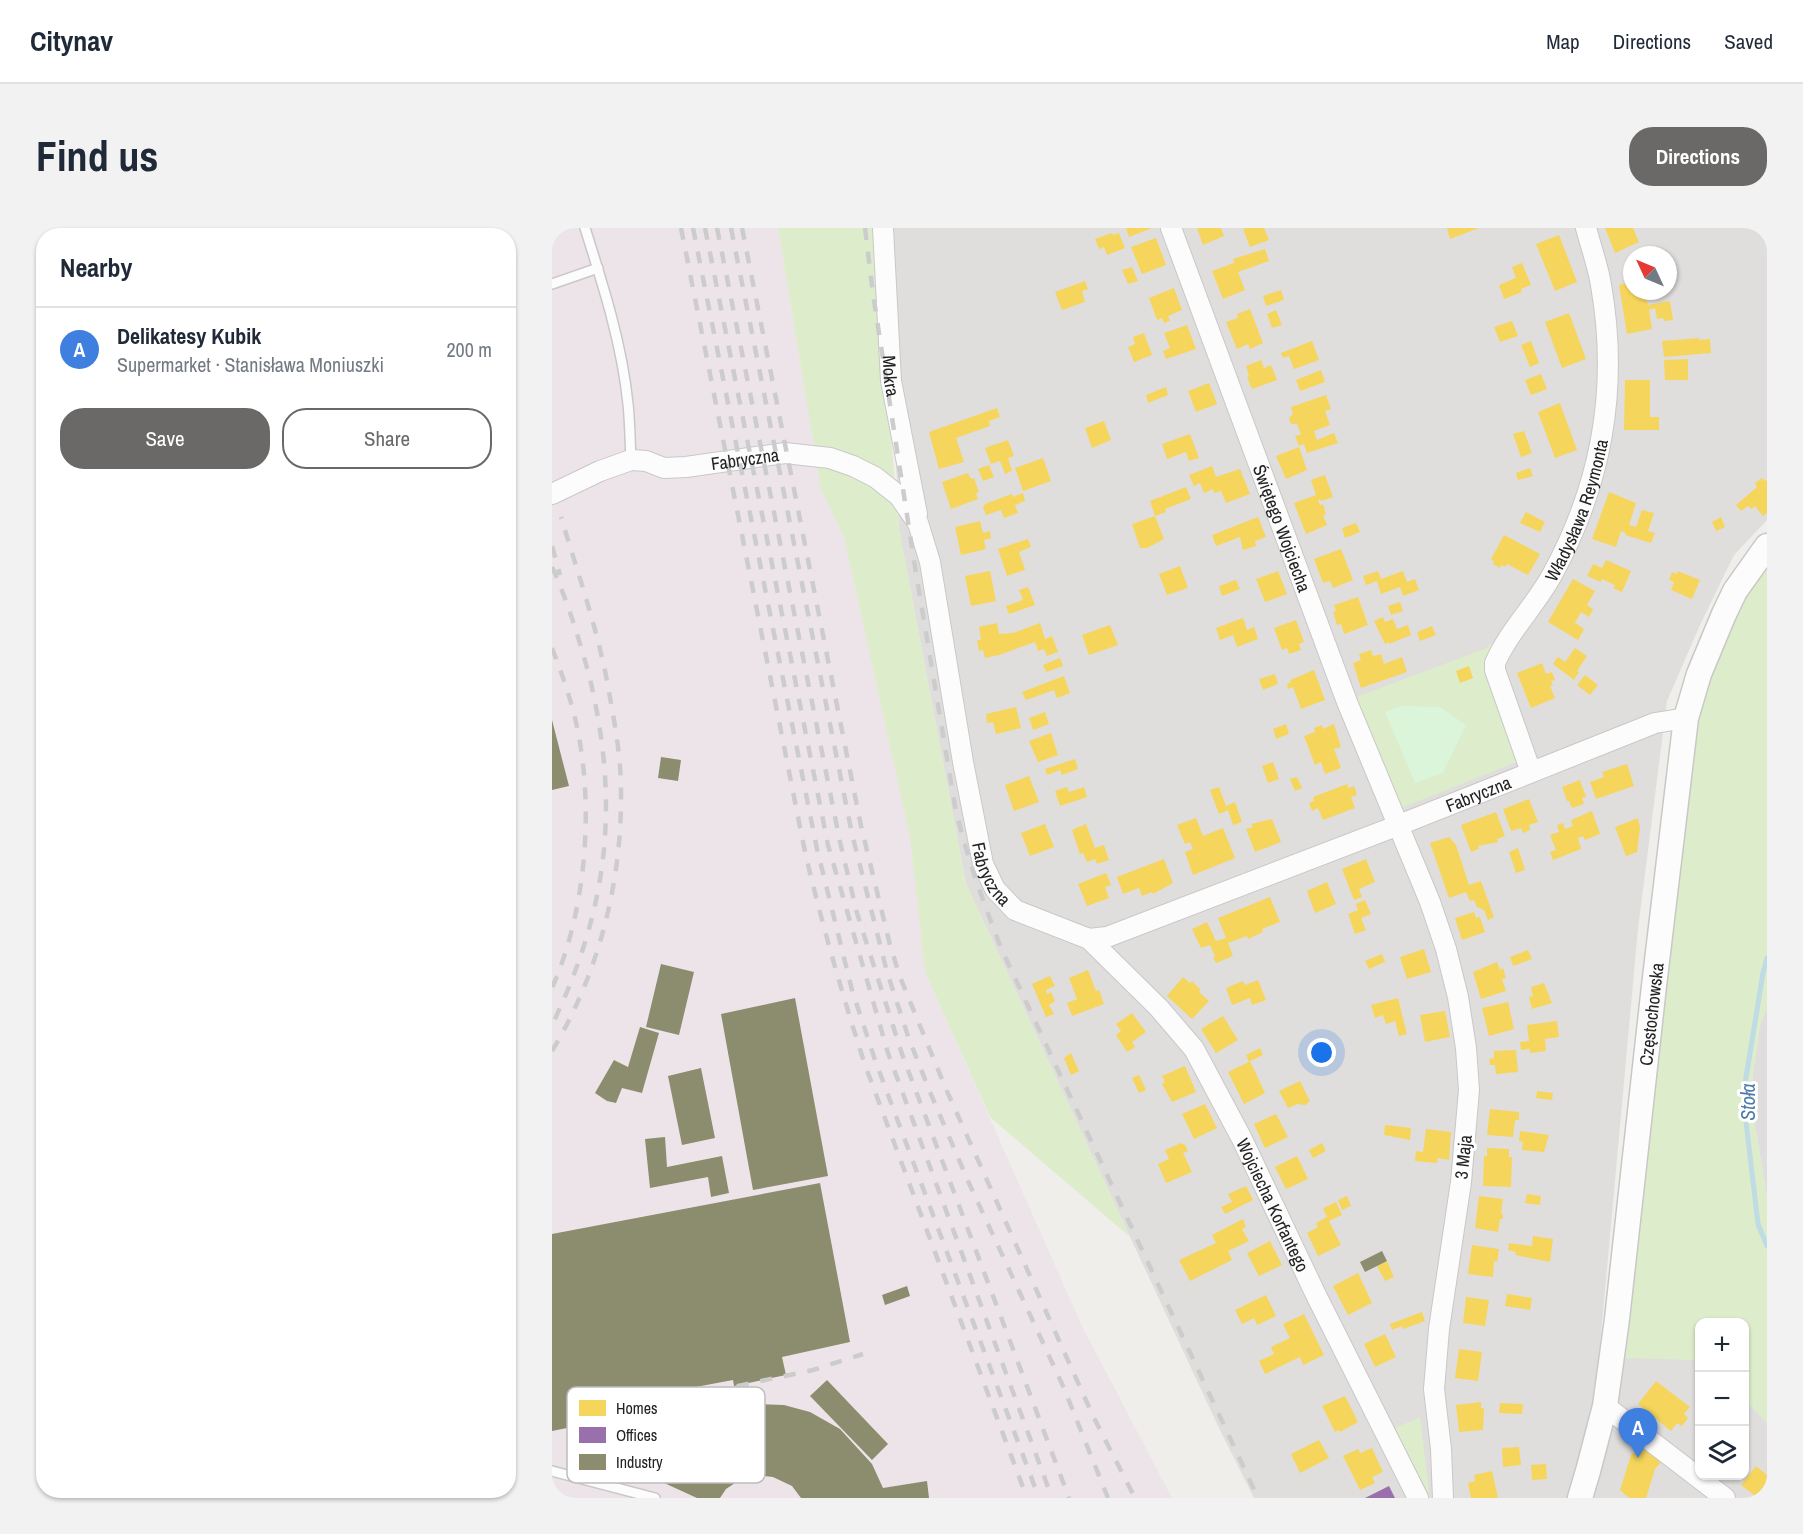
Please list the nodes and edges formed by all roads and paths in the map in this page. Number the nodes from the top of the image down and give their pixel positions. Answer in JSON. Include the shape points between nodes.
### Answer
{"nodes":[{"id":1,"x":585,"y":228,"type":"edge"},
{"id":2,"x":883,"y":228,"type":"edge"},
{"id":3,"x":1171,"y":228,"type":"edge"},
{"id":4,"x":1586,"y":228,"type":"edge"},
{"id":5,"x":598,"y":268,"type":"junction"},
{"id":6,"x":552,"y":284,"type":"edge"},
{"id":7,"x":631,"y":460,"type":"junction"},
{"id":8,"x":552,"y":494,"type":"edge"},
{"id":9,"x":918,"y":523,"type":"junction"},
{"id":10,"x":1767,"y":546,"type":"edge"},
{"id":11,"x":1686,"y":718,"type":"junction"},
{"id":12,"x":1531,"y":772,"type":"junction"},
{"id":13,"x":1399,"y":825,"type":"junction"},
{"id":14,"x":1089,"y":939,"type":"junction"},
{"id":15,"x":1605,"y":1406,"type":"junction"},
{"id":16,"x":552,"y":1471,"type":"edge"},
{"id":17,"x":567,"y":1475,"type":"edge"},
{"id":18,"x":598,"y":1483,"type":"edge"},
{"id":19,"x":655,"y":1498,"type":"edge"},
{"id":20,"x":1418,"y":1498,"type":"edge"},
{"id":21,"x":1443,"y":1498,"type":"edge"},
{"id":22,"x":1580,"y":1498,"type":"edge"},
{"id":23,"x":1725,"y":1498,"type":"edge"}],
"edges":[{"from":1,"to":5,"type":"lane"},
{"from":2,"to":9,"type":"street","name":"Mokra","via":[[891,381]]},
{"from":3,"to":13,"type":"street","name":"Świętego Wojciecha","via":[[1313,615]]},
{"from":4,"to":12,"type":"street","name":"Władysława Reymonta","via":[[1601,283],[1607,325],[1609,373],[1603,432],[1579,521],[1545,588],[1494,670]]},
{"from":5,"to":6,"type":"lane"},
{"from":5,"to":7,"type":"lane","via":[[628,404]]},
{"from":7,"to":8,"type":"street"},
{"from":7,"to":9,"type":"street","name":"Fabryczna","via":[[664,468],[785,453],[830,458],[875,477],[899,496]]},
{"from":9,"to":14,"type":"street","name":"Fabryczna","via":[[930,562],[983,864],[995,889],[1016,910]]},
{"from":10,"to":11,"type":"street","name":"Częstochowska","via":[[1724,614]]},
{"from":11,"to":12,"type":"street","name":"Fabryczna","via":[[1655,723]]},
{"from":11,"to":15,"type":"street","name":"Częstochowska"},
{"from":12,"to":13,"type":"street","name":"Fabryczna"},
{"from":13,"to":14,"type":"street","name":"Fabryczna","via":[[1107,937]]},
{"from":13,"to":21,"type":"street","name":"3 Maja","via":[[1446,949],[1467,1058],[1469,1090],[1461,1182],[1438,1329],[1434,1389]]},
{"from":14,"to":20,"type":"street","name":"Wojciecha Korfantego","via":[[1160,1008],[1194,1049]]},
{"from":15,"to":22,"type":"street","name":"Częstochowska"},
{"from":15,"to":23,"type":"street"},
{"from":16,"to":17,"type":"lane"},
{"from":18,"to":19,"type":"lane"}]}
